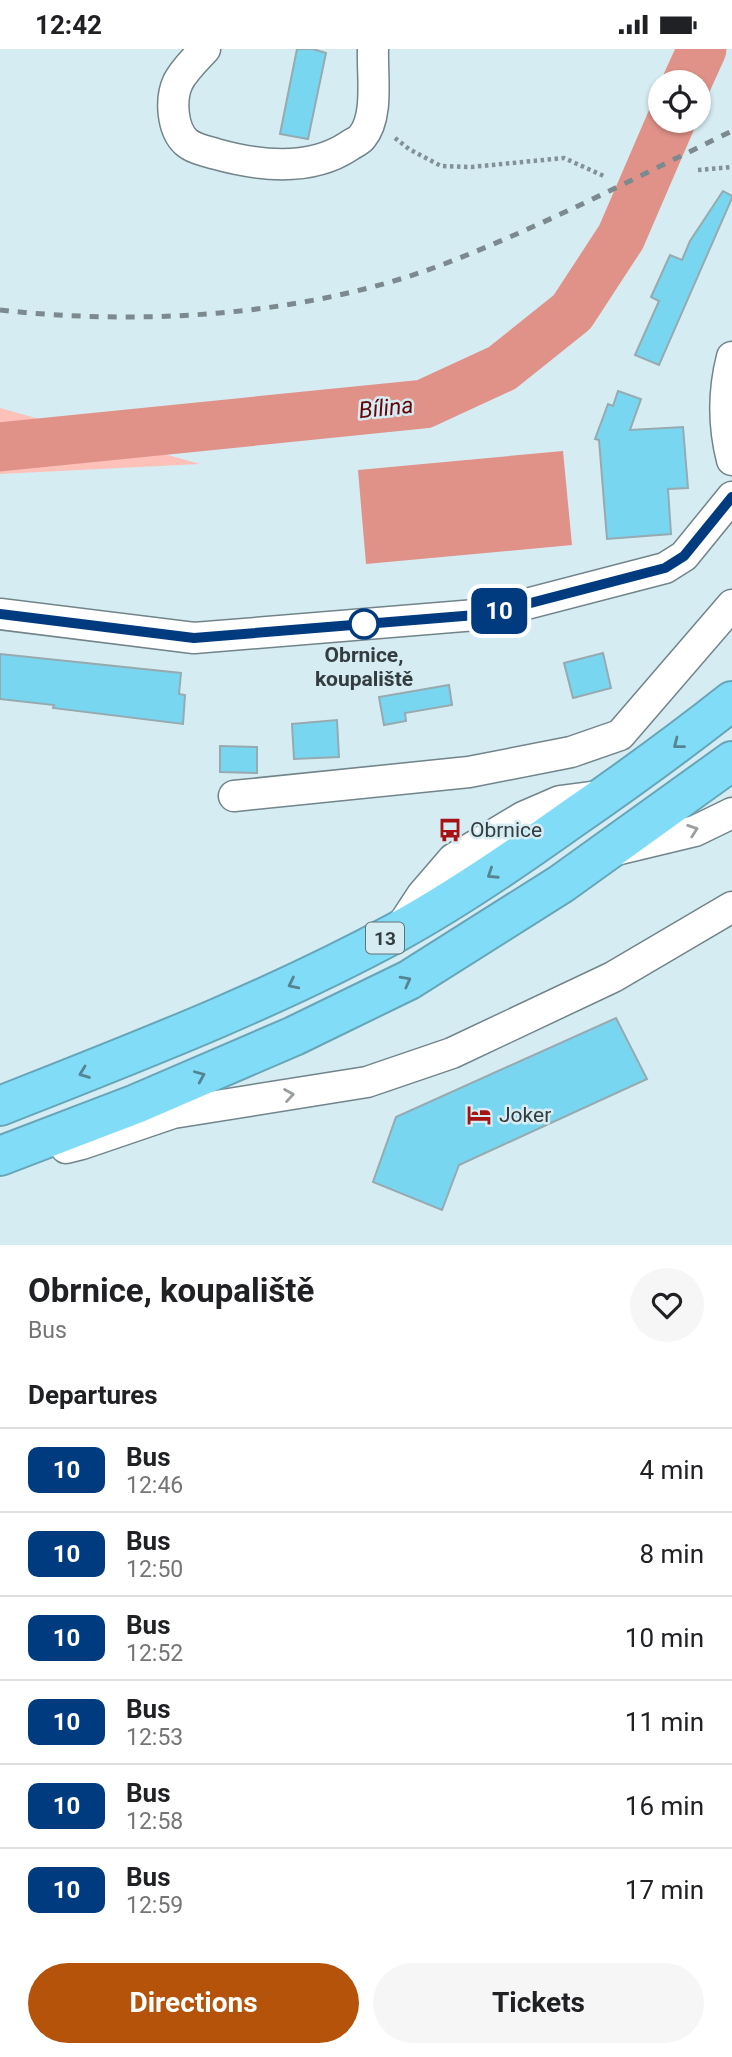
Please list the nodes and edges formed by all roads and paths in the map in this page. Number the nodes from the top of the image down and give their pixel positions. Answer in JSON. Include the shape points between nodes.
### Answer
{"nodes":[{"id":1,"x":205,"y":49,"type":"edge"},
{"id":2,"x":373,"y":49,"type":"edge"},
{"id":3,"x":372,"y":120,"type":"junction"},
{"id":4,"x":732,"y":167,"type":"edge"},
{"id":5,"x":698,"y":170,"type":"dead end"},
{"id":6,"x":606,"y":177,"type":"dead end"},
{"id":7,"x":732,"y":357,"type":"edge"},
{"id":8,"x":732,"y":460,"type":"edge"},
{"id":9,"x":732,"y":497,"type":"edge"},
{"id":10,"x":732,"y":605,"type":"edge"},
{"id":11,"x":0,"y":614,"type":"edge"},
{"id":12,"x":732,"y":701,"type":"edge"},
{"id":13,"x":732,"y":761,"type":"edge"},
{"id":14,"x":234,"y":796,"type":"dead end"},
{"id":15,"x":732,"y":813,"type":"edge"},
{"id":16,"x":606,"y":853,"type":"junction"},
{"id":17,"x":732,"y":907,"type":"edge"},
{"id":18,"x":0,"y":1106,"type":"edge"},
{"id":19,"x":0,"y":1158,"type":"edge"}],
"edges":[{"from":1,"to":3,"type":"street","via":[[178,82],[172,104],[185,141],[198,149],[270,165],[307,163],[334,156],[361,138]]},
{"from":2,"to":3,"type":"street"},
{"from":3,"to":6,"type":"path","via":[[409,149],[441,166],[564,158]]},
{"from":4,"to":5,"type":"path"},
{"from":7,"to":8,"type":"street","via":[[724,402],[725,435]]},
{"from":9,"to":11,"type":"street","via":[[684,556],[665,568],[488,614],[194,638]]},
{"from":10,"to":14,"type":"street","via":[[620,735],[571,752],[468,772]]},
{"from":12,"to":18,"type":"highway","number":"13","one_way":true,"via":[[607,795],[397,932],[288,987]]},
{"from":13,"to":16,"type":"highway","number":"13"},
{"from":16,"to":15,"type":"street","one_way":true,"via":[[695,831]]},
{"from":19,"to":16,"type":"highway","number":"13","one_way":true,"via":[[294,1036],[410,980]]},
{"from":19,"to":17,"type":"street","one_way":true,"via":[[82,1145],[173,1113],[368,1082],[452,1053],[613,977]]}]}
